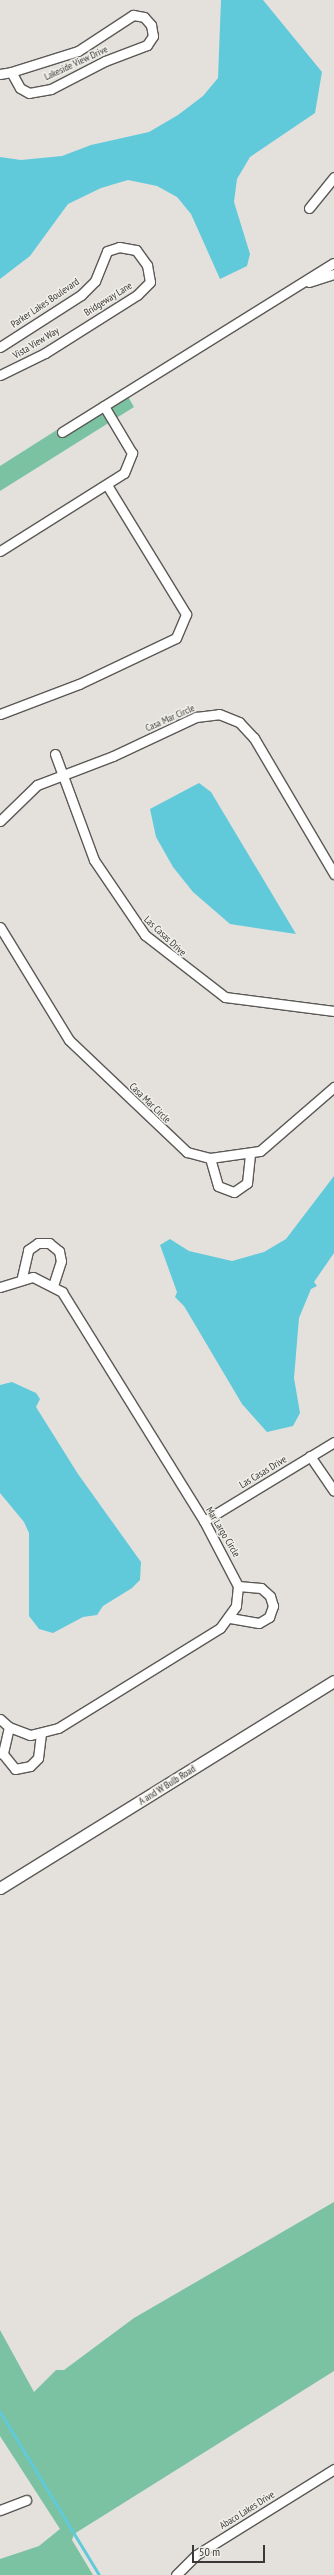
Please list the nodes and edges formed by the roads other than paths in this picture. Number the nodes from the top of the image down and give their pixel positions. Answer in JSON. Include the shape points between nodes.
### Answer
{"nodes":[{"id":1,"x":11,"y":72,"type":"junction"},
{"id":2,"x":0,"y":74,"type":"edge"},
{"id":3,"x":334,"y":176,"type":"edge"},
{"id":4,"x":309,"y":208,"type":"dead end"},
{"id":5,"x":107,"y":251,"type":"joint"},
{"id":6,"x":334,"y":263,"type":"edge"},
{"id":7,"x":334,"y":274,"type":"edge"},
{"id":8,"x":293,"y":288,"type":"junction"},
{"id":9,"x":81,"y":329,"type":"joint"},
{"id":10,"x":0,"y":347,"type":"edge"},
{"id":11,"x":0,"y":375,"type":"edge"},
{"id":12,"x":104,"y":406,"type":"junction"},
{"id":13,"x":62,"y":432,"type":"dead end"},
{"id":14,"x":107,"y":484,"type":"junction"},
{"id":15,"x":0,"y":551,"type":"edge"},
{"id":16,"x":0,"y":714,"type":"edge"},
{"id":17,"x":55,"y":754,"type":"dead end"},
{"id":18,"x":62,"y":774,"type":"junction"},
{"id":19,"x":0,"y":821,"type":"edge"},
{"id":20,"x":334,"y":874,"type":"edge"},
{"id":21,"x":0,"y":927,"type":"edge"},
{"id":22,"x":334,"y":1011,"type":"edge"},
{"id":23,"x":334,"y":1087,"type":"edge"},
{"id":24,"x":250,"y":1154,"type":"junction"},
{"id":25,"x":210,"y":1158,"type":"junction"},
{"id":26,"x":22,"y":1278,"type":"junction"},
{"id":27,"x":53,"y":1285,"type":"junction"},
{"id":28,"x":0,"y":1287,"type":"edge"},
{"id":29,"x":333,"y":1446,"type":"edge"},
{"id":30,"x":310,"y":1456,"type":"junction"},
{"id":31,"x":334,"y":1492,"type":"edge"},
{"id":32,"x":204,"y":1521,"type":"junction"},
{"id":33,"x":238,"y":1586,"type":"junction"},
{"id":34,"x":230,"y":1618,"type":"junction"},
{"id":35,"x":334,"y":1681,"type":"edge"},
{"id":36,"x":0,"y":1718,"type":"edge"},
{"id":37,"x":9,"y":1727,"type":"junction"},
{"id":38,"x":41,"y":1734,"type":"junction"},
{"id":39,"x":0,"y":1888,"type":"edge"},
{"id":40,"x":334,"y":2469,"type":"edge"},
{"id":41,"x":26,"y":2500,"type":"dead end"},
{"id":42,"x":0,"y":2510,"type":"edge"},
{"id":43,"x":176,"y":2575,"type":"edge"}],
"edges":[{"from":1,"to":1,"type":"street","name":"Lakeside View Drive","via":[[78,51],[133,15],[144,17],[151,24],[153,36],[147,45],[105,61],[51,88],[30,93],[20,88]]},
{"from":1,"to":2,"type":"street","name":"Lakeside View Drive"},
{"from":3,"to":4,"type":"street"},
{"from":5,"to":9,"type":"street","name":"Bridgeway Lane","via":[[119,247],[136,250],[147,265],[150,282],[137,295]]},
{"from":5,"to":10,"type":"street","name":"Parker Lakes Boulevard","via":[[95,281],[81,295]]},
{"from":6,"to":8,"type":"street"},
{"from":7,"to":8,"type":"street"},
{"from":8,"to":12,"type":"street"},
{"from":9,"to":11,"type":"street","name":"Vista View Way","via":[[45,353]]},
{"from":12,"to":13,"type":"street"},
{"from":12,"to":14,"type":"street","via":[[132,453],[124,474]]},
{"from":14,"to":15,"type":"street"},
{"from":14,"to":16,"type":"street","via":[[186,614],[176,638],[79,684]]},
{"from":17,"to":18,"type":"street","name":"Las Casas Drive"},
{"from":18,"to":19,"type":"street","name":"Casa Mar Circle","via":[[29,791]]},
{"from":18,"to":20,"type":"street","name":"Casa Mar Circle","via":[[113,756],[196,717],[228,716],[239,722],[254,738]]},
{"from":18,"to":22,"type":"street","name":"Las Casas Drive","via":[[94,860],[137,926],[156,944],[225,998]]},
{"from":21,"to":25,"type":"street","name":"Casa Mar Circle","via":[[69,1040],[177,1144],[198,1156]]},
{"from":23,"to":24,"type":"street","name":"Casa Mar Circle","via":[[270,1145]]},
{"from":24,"to":25,"type":"street","name":"Casa Mar Circle"},
{"from":24,"to":25,"type":"street","via":[[247,1183],[234,1192],[218,1186]]},
{"from":26,"to":27,"type":"street","name":"Mar Largo Circle","via":[[38,1278]]},
{"from":26,"to":27,"type":"street","via":[[28,1250],[38,1243],[49,1243],[59,1251],[61,1261]]},
{"from":26,"to":28,"type":"street","name":"Mar Largo Circle"},
{"from":27,"to":32,"type":"street","name":"Mar Largo Circle","via":[[62,1292]]},
{"from":29,"to":30,"type":"street","name":"Las Casas Drive"},
{"from":30,"to":31,"type":"street"},
{"from":30,"to":32,"type":"street","name":"Las Casas Drive"},
{"from":32,"to":33,"type":"street","name":"Mar Largo Circle","via":[[234,1572]]},
{"from":33,"to":34,"type":"street","name":"Mar Largo Circle","via":[[236,1606]]},
{"from":33,"to":34,"type":"street","via":[[261,1588],[270,1596],[273,1606],[269,1617],[259,1623]]},
{"from":34,"to":38,"type":"street","name":"Mar Largo Circle","via":[[220,1628],[72,1720]]},
{"from":35,"to":39,"type":"street","name":"A and W Bulb Road"},
{"from":36,"to":37,"type":"street"},
{"from":37,"to":38,"type":"street","via":[[30,1735]]},
{"from":37,"to":38,"type":"street","via":[[3,1754],[15,1769],[30,1766],[38,1758]]},
{"from":40,"to":43,"type":"street","name":"Abaco Lakes Drive","via":[[196,2554]]},
{"from":41,"to":42,"type":"street"}]}
